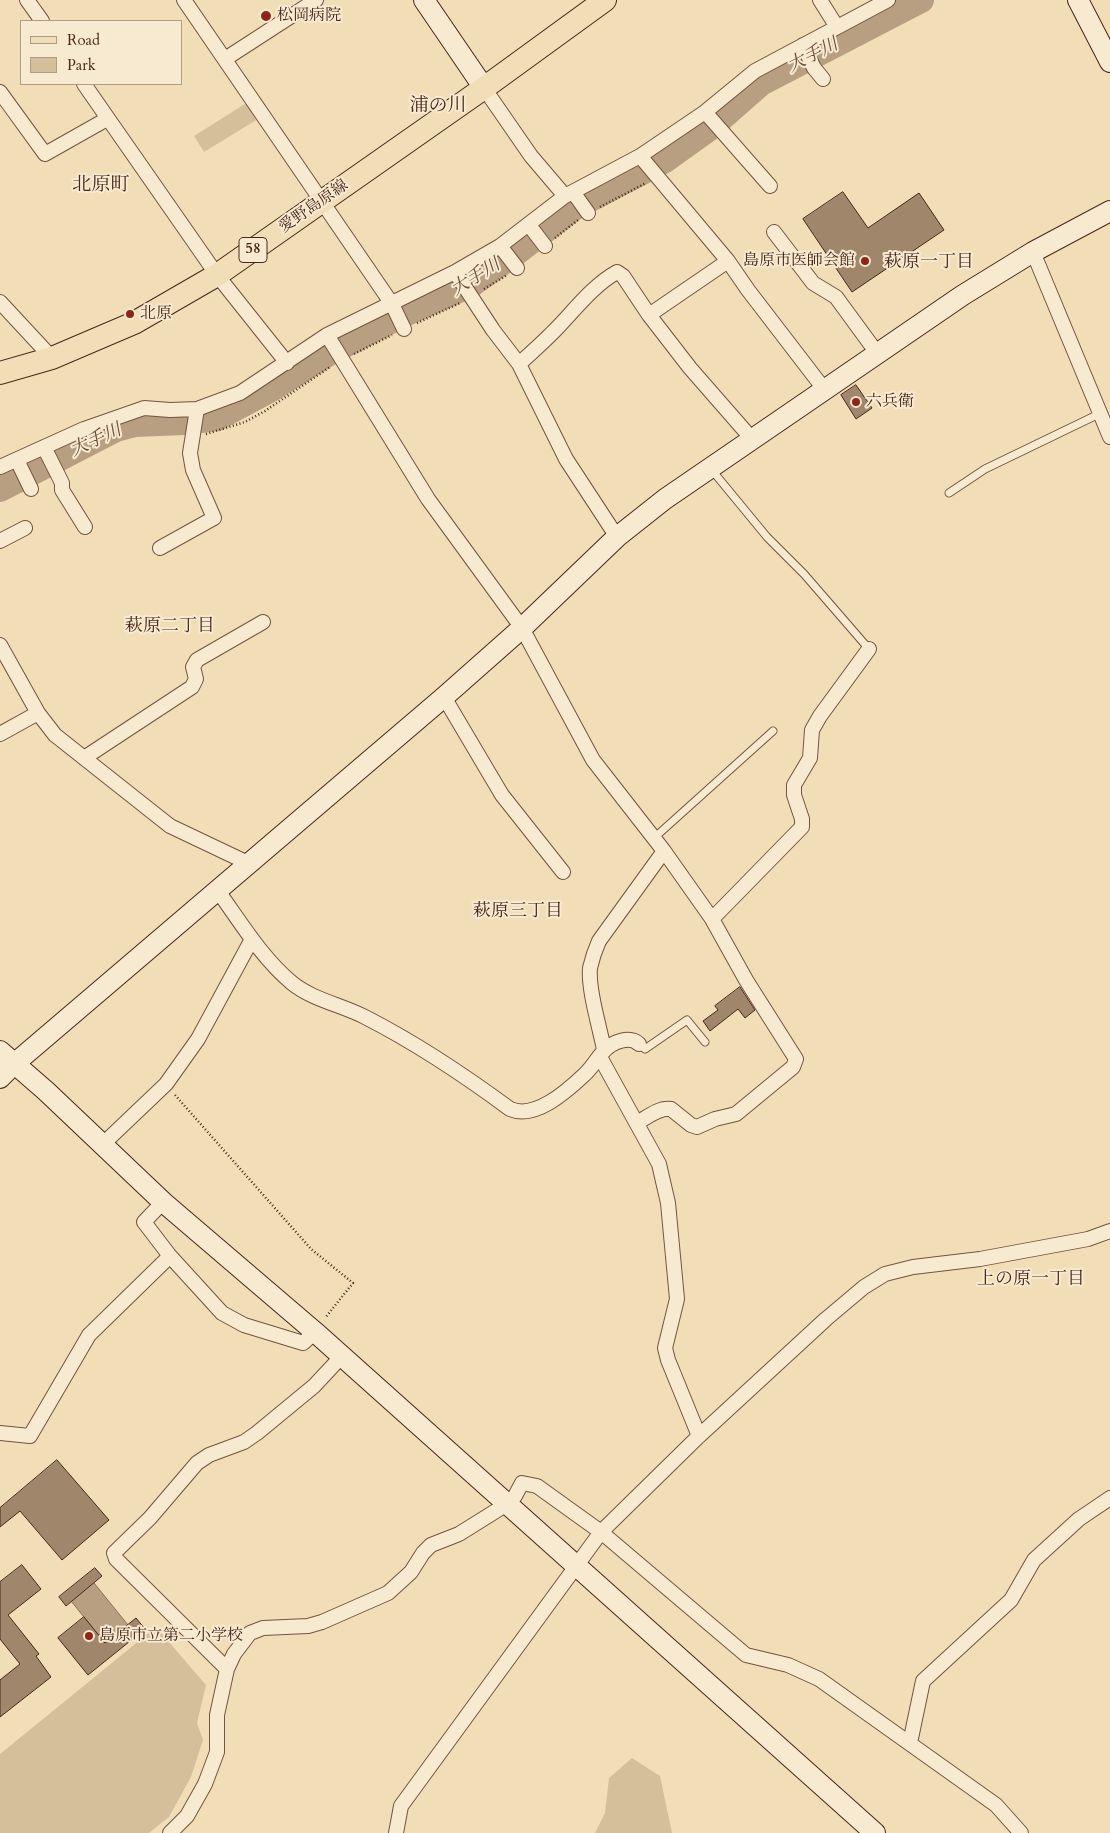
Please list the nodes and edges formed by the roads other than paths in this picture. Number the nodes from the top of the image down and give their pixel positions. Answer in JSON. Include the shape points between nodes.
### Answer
{"nodes":[{"id":1,"x":27,"y":0,"type":"edge"},
{"id":2,"x":184,"y":0,"type":"edge"},
{"id":3,"x":316,"y":0,"type":"edge"},
{"id":4,"x":424,"y":0,"type":"edge"},
{"id":5,"x":605,"y":0,"type":"edge"},
{"id":6,"x":820,"y":0,"type":"edge"},
{"id":7,"x":888,"y":0,"type":"edge"},
{"id":8,"x":1078,"y":0,"type":"edge"},
{"id":9,"x":41,"y":20,"type":"edge"},
{"id":10,"x":837,"y":27,"type":"junction"},
{"id":11,"x":804,"y":47,"type":"junction"},
{"id":12,"x":225,"y":59,"type":"junction"},
{"id":13,"x":1110,"y":62,"type":"edge"},
{"id":14,"x":823,"y":79,"type":"dead end"},
{"id":15,"x":85,"y":85,"type":"edge"},
{"id":16,"x":484,"y":88,"type":"junction"},
{"id":17,"x":0,"y":92,"type":"edge"},
{"id":18,"x":706,"y":114,"type":"junction"},
{"id":19,"x":107,"y":119,"type":"junction"},
{"id":20,"x":641,"y":159,"type":"junction"},
{"id":21,"x":770,"y":186,"type":"dead end"},
{"id":22,"x":570,"y":194,"type":"junction"},
{"id":23,"x":322,"y":202,"type":"junction"},
{"id":24,"x":1110,"y":211,"type":"edge"},
{"id":25,"x":587,"y":212,"type":"road end"},
{"id":26,"x":531,"y":226,"type":"junction"},
{"id":27,"x":774,"y":232,"type":"dead end"},
{"id":28,"x":544,"y":245,"type":"road end"},
{"id":29,"x":501,"y":248,"type":"junction"},
{"id":30,"x":1033,"y":252,"type":"junction"},
{"id":31,"x":728,"y":261,"type":"junction"},
{"id":32,"x":516,"y":267,"type":"road end"},
{"id":33,"x":217,"y":275,"type":"junction"},
{"id":34,"x":456,"y":275,"type":"junction"},
{"id":35,"x":0,"y":302,"type":"edge"},
{"id":36,"x":394,"y":306,"type":"junction"},
{"id":37,"x":649,"y":315,"type":"junction"},
{"id":38,"x":403,"y":328,"type":"dead end"},
{"id":39,"x":328,"y":337,"type":"junction"},
{"id":40,"x":877,"y":353,"type":"junction"},
{"id":41,"x":52,"y":358,"type":"junction"},
{"id":42,"x":287,"y":363,"type":"junction"},
{"id":43,"x":519,"y":364,"type":"junction"},
{"id":44,"x":0,"y":373,"type":"edge"},
{"id":45,"x":824,"y":389,"type":"junction"},
{"id":46,"x":197,"y":411,"type":"junction"},
{"id":47,"x":1100,"y":413,"type":"junction"},
{"id":48,"x":1110,"y":437,"type":"edge"},
{"id":49,"x":752,"y":439,"type":"junction"},
{"id":50,"x":46,"y":451,"type":"junction"},
{"id":51,"x":19,"y":463,"type":"junction"},
{"id":52,"x":0,"y":467,"type":"edge"},
{"id":53,"x":710,"y":467,"type":"junction"},
{"id":54,"x":30,"y":487,"type":"dead end"},
{"id":55,"x":949,"y":493,"type":"dead end"},
{"id":56,"x":25,"y":528,"type":"dead end"},
{"id":57,"x":85,"y":528,"type":"dead end"},
{"id":58,"x":617,"y":537,"type":"junction"},
{"id":59,"x":0,"y":541,"type":"edge"},
{"id":60,"x":160,"y":548,"type":"dead end"},
{"id":61,"x":263,"y":622,"type":"dead end"},
{"id":62,"x":522,"y":628,"type":"junction"},
{"id":63,"x":0,"y":645,"type":"edge"},
{"id":64,"x":869,"y":650,"type":"joint"},
{"id":65,"x":444,"y":697,"type":"junction"},
{"id":66,"x":38,"y":713,"type":"junction"},
{"id":67,"x":773,"y":731,"type":"dead end"},
{"id":68,"x":0,"y":734,"type":"edge"},
{"id":69,"x":84,"y":758,"type":"junction"},
{"id":70,"x":654,"y":838,"type":"junction"},
{"id":71,"x":664,"y":851,"type":"junction"},
{"id":72,"x":250,"y":864,"type":"junction"},
{"id":73,"x":563,"y":872,"type":"dead end"},
{"id":74,"x":218,"y":892,"type":"junction"},
{"id":75,"x":712,"y":919,"type":"junction"},
{"id":76,"x":252,"y":939,"type":"junction"},
{"id":77,"x":705,"y":1042,"type":"dead end"},
{"id":78,"x":639,"y":1044,"type":"joint"},
{"id":79,"x":602,"y":1054,"type":"junction"},
{"id":80,"x":5,"y":1064,"type":"edge"},
{"id":81,"x":637,"y":1124,"type":"junction"},
{"id":82,"x":102,"y":1145,"type":"junction"},
{"id":83,"x":163,"y":1202,"type":"junction"},
{"id":84,"x":1110,"y":1231,"type":"edge"},
{"id":85,"x":170,"y":1256,"type":"junction"},
{"id":86,"x":315,"y":1332,"type":"junction"},
{"id":87,"x":342,"y":1356,"type":"junction"},
{"id":88,"x":0,"y":1433,"type":"edge"},
{"id":89,"x":699,"y":1436,"type":"junction"},
{"id":90,"x":1110,"y":1498,"type":"edge"},
{"id":91,"x":507,"y":1504,"type":"junction"},
{"id":92,"x":601,"y":1532,"type":"junction"},
{"id":93,"x":576,"y":1566,"type":"junction"},
{"id":94,"x":227,"y":1669,"type":"junction"},
{"id":95,"x":910,"y":1743,"type":"junction"},
{"id":96,"x":170,"y":1833,"type":"edge"},
{"id":97,"x":396,"y":1833,"type":"edge"},
{"id":98,"x":874,"y":1833,"type":"edge"},
{"id":99,"x":1021,"y":1833,"type":"edge"}],
"edges":[{"from":1,"to":9,"type":"street"},
{"from":2,"to":12,"type":"street"},
{"from":3,"to":12,"type":"street"},
{"from":4,"to":16,"type":"street"},
{"from":5,"to":16,"type":"main road","name":"愛野島原線","number":"58"},
{"from":6,"to":10,"type":"street"},
{"from":7,"to":10,"type":"street"},
{"from":8,"to":13,"type":"street"},
{"from":10,"to":11,"type":"street"},
{"from":11,"to":14,"type":"street"},
{"from":11,"to":18,"type":"street","via":[[755,70]]},
{"from":12,"to":23,"type":"street"},
{"from":15,"to":19,"type":"street"},
{"from":16,"to":22,"type":"street","via":[[531,156]]},
{"from":16,"to":23,"type":"main road","name":"愛野島原線","number":"58"},
{"from":17,"to":19,"type":"street","via":[[45,154]]},
{"from":18,"to":20,"type":"street"},
{"from":18,"to":21,"type":"street"},
{"from":19,"to":33,"type":"street"},
{"from":20,"to":22,"type":"street"},
{"from":20,"to":31,"type":"street"},
{"from":22,"to":25,"type":"street"},
{"from":22,"to":26,"type":"street"},
{"from":23,"to":33,"type":"main road","name":"愛野島原線","number":"58"},
{"from":23,"to":36,"type":"street"},
{"from":24,"to":30,"type":"street"},
{"from":26,"to":28,"type":"street"},
{"from":26,"to":29,"type":"street"},
{"from":27,"to":40,"type":"street","via":[[813,283],[836,297]]},
{"from":29,"to":32,"type":"street"},
{"from":29,"to":34,"type":"street"},
{"from":30,"to":40,"type":"street"},
{"from":30,"to":47,"type":"street"},
{"from":31,"to":37,"type":"street"},
{"from":31,"to":45,"type":"street"},
{"from":33,"to":41,"type":"main road","name":"愛野島原線","number":"58","via":[[134,323]]},
{"from":33,"to":42,"type":"street"},
{"from":34,"to":36,"type":"street"},
{"from":34,"to":43,"type":"street"},
{"from":35,"to":41,"type":"street"},
{"from":36,"to":38,"type":"street"},
{"from":36,"to":39,"type":"street"},
{"from":37,"to":43,"type":"street","via":[[617,272],[576,307]]},
{"from":37,"to":49,"type":"street"},
{"from":39,"to":42,"type":"street"},
{"from":39,"to":62,"type":"street","via":[[428,499]]},
{"from":40,"to":45,"type":"street"},
{"from":41,"to":44,"type":"main road","name":"愛野島原線","number":"58"},
{"from":42,"to":46,"type":"street","via":[[240,393]]},
{"from":43,"to":58,"type":"street","via":[[566,459]]},
{"from":45,"to":49,"type":"street"},
{"from":46,"to":50,"type":"street","via":[[144,408],[84,429]]},
{"from":46,"to":60,"type":"street","via":[[190,453],[193,470],[214,518]]},
{"from":47,"to":48,"type":"street"},
{"from":47,"to":55,"type":"lane","via":[[985,469]]},
{"from":49,"to":53,"type":"street"},
{"from":50,"to":51,"type":"street"},
{"from":50,"to":57,"type":"street","via":[[62,483],[62,490]]},
{"from":51,"to":52,"type":"street"},
{"from":51,"to":54,"type":"street"},
{"from":53,"to":58,"type":"street"},
{"from":53,"to":64,"type":"lane","via":[[767,537],[804,574]]},
{"from":56,"to":59,"type":"street"},
{"from":58,"to":62,"type":"street"},
{"from":61,"to":69,"type":"street","via":[[197,660],[193,667],[196,679],[192,687]]},
{"from":62,"to":65,"type":"street"},
{"from":62,"to":70,"type":"street","via":[[593,760]]},
{"from":63,"to":66,"type":"street"},
{"from":64,"to":75,"type":"street","via":[[812,730],[810,758],[794,786],[802,827]]},
{"from":65,"to":72,"type":"street"},
{"from":65,"to":73,"type":"street","via":[[502,795]]},
{"from":66,"to":68,"type":"street"},
{"from":66,"to":69,"type":"street","via":[[55,734]]},
{"from":67,"to":70,"type":"lane"},
{"from":69,"to":72,"type":"street","via":[[170,826]]},
{"from":70,"to":71,"type":"street"},
{"from":71,"to":75,"type":"street"},
{"from":71,"to":79,"type":"street","via":[[599,942],[593,956],[591,983]]},
{"from":72,"to":74,"type":"street"},
{"from":74,"to":76,"type":"street"},
{"from":74,"to":80,"type":"street"},
{"from":75,"to":81,"type":"street","via":[[746,980],[795,1055],[796,1064],[731,1116],[697,1127],[667,1108]]},
{"from":76,"to":79,"type":"street","via":[[294,984],[364,1017],[459,1071],[518,1112],[528,1112],[551,1101],[584,1075]]},
{"from":76,"to":82,"type":"street","via":[[198,1039],[166,1084]]},
{"from":77,"to":78,"type":"lane","via":[[687,1020],[645,1049]]},
{"from":78,"to":79,"type":"street","via":[[636,1040],[622,1040]]},
{"from":79,"to":81,"type":"street"},
{"from":80,"to":82,"type":"street","via":[[46,1092]]},
{"from":81,"to":89,"type":"street","via":[[659,1164],[668,1203],[678,1300],[665,1348]]},
{"from":82,"to":83,"type":"street"},
{"from":83,"to":85,"type":"street","via":[[144,1222]]},
{"from":83,"to":86,"type":"street"},
{"from":84,"to":89,"type":"street","via":[[1088,1240],[885,1274],[826,1319]]},
{"from":85,"to":86,"type":"street","via":[[211,1303],[230,1318],[303,1343]]},
{"from":85,"to":88,"type":"street","via":[[89,1335],[30,1436]]},
{"from":86,"to":87,"type":"street"},
{"from":87,"to":91,"type":"street"},
{"from":87,"to":94,"type":"street","via":[[318,1382],[257,1434],[197,1463],[150,1518],[114,1552],[116,1559]]},
{"from":89,"to":92,"type":"street"},
{"from":90,"to":95,"type":"street","via":[[1080,1519],[1034,1560],[1012,1600],[923,1681]]},
{"from":91,"to":92,"type":"street","via":[[522,1483],[538,1486]]},
{"from":91,"to":93,"type":"street"},
{"from":91,"to":94,"type":"street","via":[[459,1534],[431,1546],[411,1572],[388,1593],[322,1622],[308,1626],[264,1628],[250,1633]]},
{"from":92,"to":93,"type":"street"},
{"from":92,"to":95,"type":"street","via":[[746,1655],[788,1665],[819,1679]]},
{"from":93,"to":97,"type":"street","via":[[400,1806]]},
{"from":93,"to":98,"type":"street"},
{"from":94,"to":96,"type":"street","via":[[217,1714],[217,1752],[205,1784],[186,1816]]},
{"from":95,"to":99,"type":"street","via":[[996,1805]]}]}
